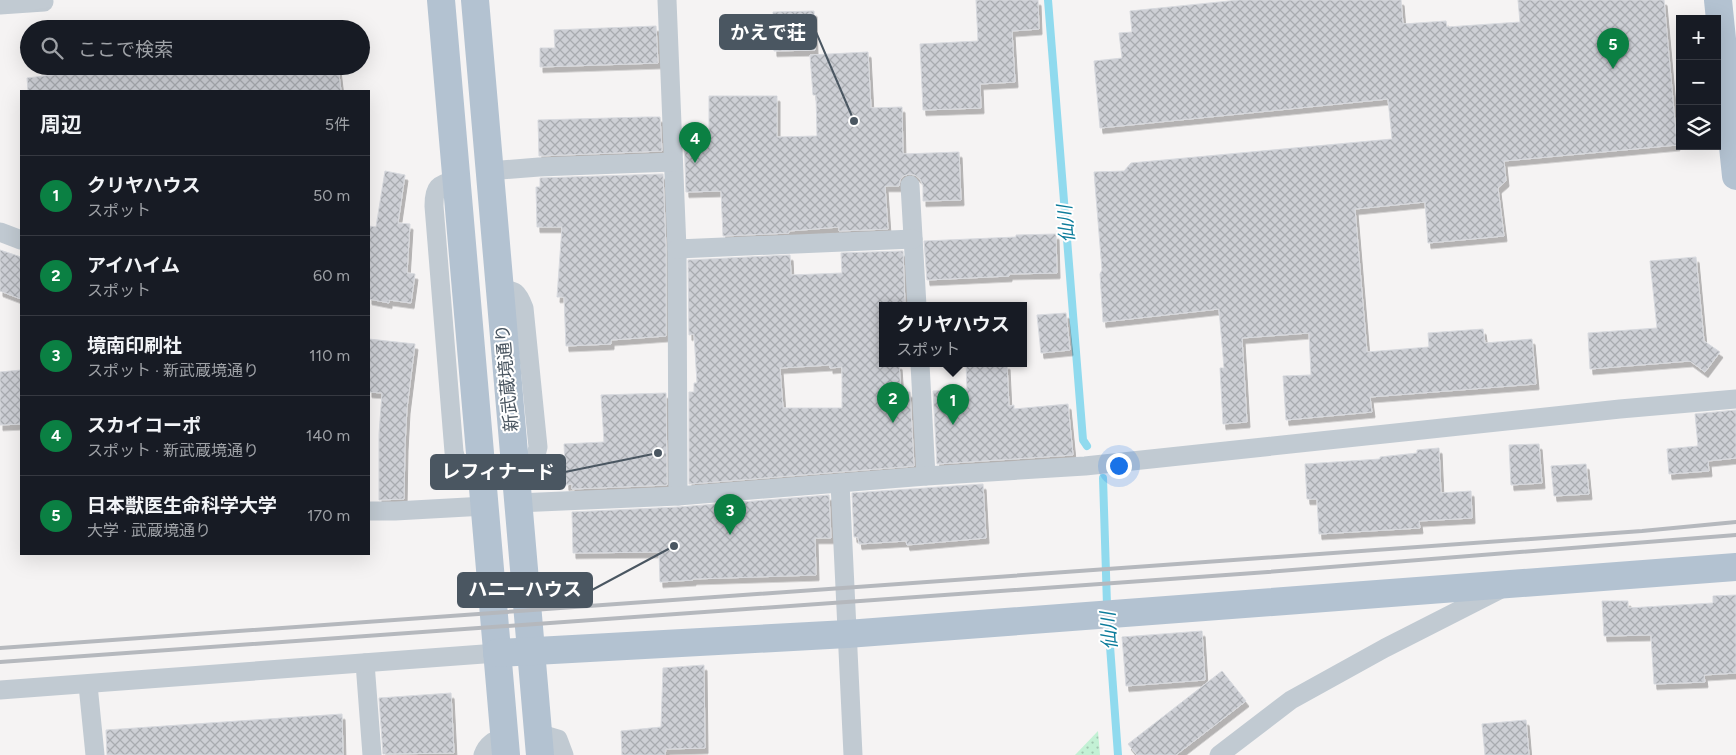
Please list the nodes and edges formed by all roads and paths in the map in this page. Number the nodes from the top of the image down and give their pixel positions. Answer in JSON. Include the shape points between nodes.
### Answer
{"nodes":[{"id":1,"x":441,"y":0,"type":"edge"},
{"id":2,"x":475,"y":0,"type":"edge"},
{"id":3,"x":667,"y":0,"type":"edge"},
{"id":4,"x":1718,"y":0,"type":"edge"},
{"id":5,"x":19,"y":2,"type":"edge"},
{"id":6,"x":44,"y":2,"type":"dead end"},
{"id":7,"x":0,"y":5,"type":"edge"},
{"id":8,"x":673,"y":162,"type":"junction"},
{"id":9,"x":489,"y":171,"type":"junction"},
{"id":10,"x":1736,"y":176,"type":"edge"},
{"id":11,"x":910,"y":185,"type":"dead end"},
{"id":12,"x":0,"y":232,"type":"edge"},
{"id":13,"x":20,"y":240,"type":"edge"},
{"id":14,"x":913,"y":240,"type":"junction"},
{"id":15,"x":677,"y":249,"type":"junction"},
{"id":16,"x":916,"y":302,"type":"edge"},
{"id":17,"x":920,"y":367,"type":"edge"},
{"id":18,"x":1736,"y":400,"type":"edge"},
{"id":19,"x":926,"y":476,"type":"junction"},
{"id":20,"x":840,"y":483,"type":"junction"},
{"id":21,"x":678,"y":496,"type":"junction"},
{"id":22,"x":517,"y":502,"type":"junction"},
{"id":23,"x":485,"y":506,"type":"junction"},
{"id":24,"x":370,"y":511,"type":"edge"},
{"id":25,"x":1736,"y":567,"type":"edge"},
{"id":26,"x":1510,"y":585,"type":"junction"},
{"id":27,"x":847,"y":634,"type":"junction"},
{"id":28,"x":531,"y":652,"type":"junction"},
{"id":29,"x":497,"y":654,"type":"junction"},
{"id":30,"x":365,"y":663,"type":"junction"},
{"id":31,"x":88,"y":685,"type":"junction"},
{"id":32,"x":0,"y":690,"type":"edge"},
{"id":33,"x":539,"y":745,"type":"edge"},
{"id":34,"x":505,"y":746,"type":"edge"},
{"id":35,"x":95,"y":755,"type":"edge"},
{"id":36,"x":372,"y":755,"type":"edge"},
{"id":37,"x":483,"y":755,"type":"edge"},
{"id":38,"x":564,"y":755,"type":"edge"},
{"id":39,"x":853,"y":755,"type":"edge"},
{"id":40,"x":1219,"y":755,"type":"edge"}],
"edges":[{"from":1,"to":23,"type":"main road","name":"新武蔵境通り"},
{"from":2,"to":9,"type":"main road","name":"新武蔵境通り"},
{"from":3,"to":8,"type":"street"},
{"from":4,"to":10,"type":"main road"},
{"from":5,"to":6,"type":"street"},
{"from":5,"to":7,"type":"street"},
{"from":8,"to":9,"type":"street"},
{"from":8,"to":15,"type":"street"},
{"from":9,"to":22,"type":"main road","name":"新武蔵境通り"},
{"from":11,"to":14,"type":"street"},
{"from":12,"to":13,"type":"street"},
{"from":14,"to":15,"type":"street"},
{"from":14,"to":16,"type":"street"},
{"from":15,"to":21,"type":"street"},
{"from":17,"to":19,"type":"street"},
{"from":18,"to":19,"type":"street","via":[[1620,409],[1085,466]]},
{"from":19,"to":20,"type":"street"},
{"from":20,"to":21,"type":"street"},
{"from":20,"to":27,"type":"street"},
{"from":21,"to":22,"type":"street"},
{"from":22,"to":28,"type":"main road","name":"新武蔵境通り"},
{"from":23,"to":24,"type":"street"},
{"from":23,"to":29,"type":"main road","name":"新武蔵境通り"},
{"from":25,"to":26,"type":"main road"},
{"from":26,"to":27,"type":"main road"},
{"from":26,"to":40,"type":"street","via":[[1452,612],[1291,700]]},
{"from":27,"to":28,"type":"main road"},
{"from":27,"to":39,"type":"street"},
{"from":28,"to":29,"type":"main road"},
{"from":28,"to":33,"type":"main road","name":"新武蔵境通り"},
{"from":29,"to":30,"type":"street"},
{"from":29,"to":34,"type":"main road","name":"新武蔵境通り"},
{"from":30,"to":31,"type":"street"},
{"from":30,"to":36,"type":"street"},
{"from":31,"to":32,"type":"street"},
{"from":31,"to":35,"type":"street"},
{"from":33,"to":38,"type":"street","via":[[548,736],[558,738]]},
{"from":34,"to":37,"type":"street","via":[[492,741]]}]}
